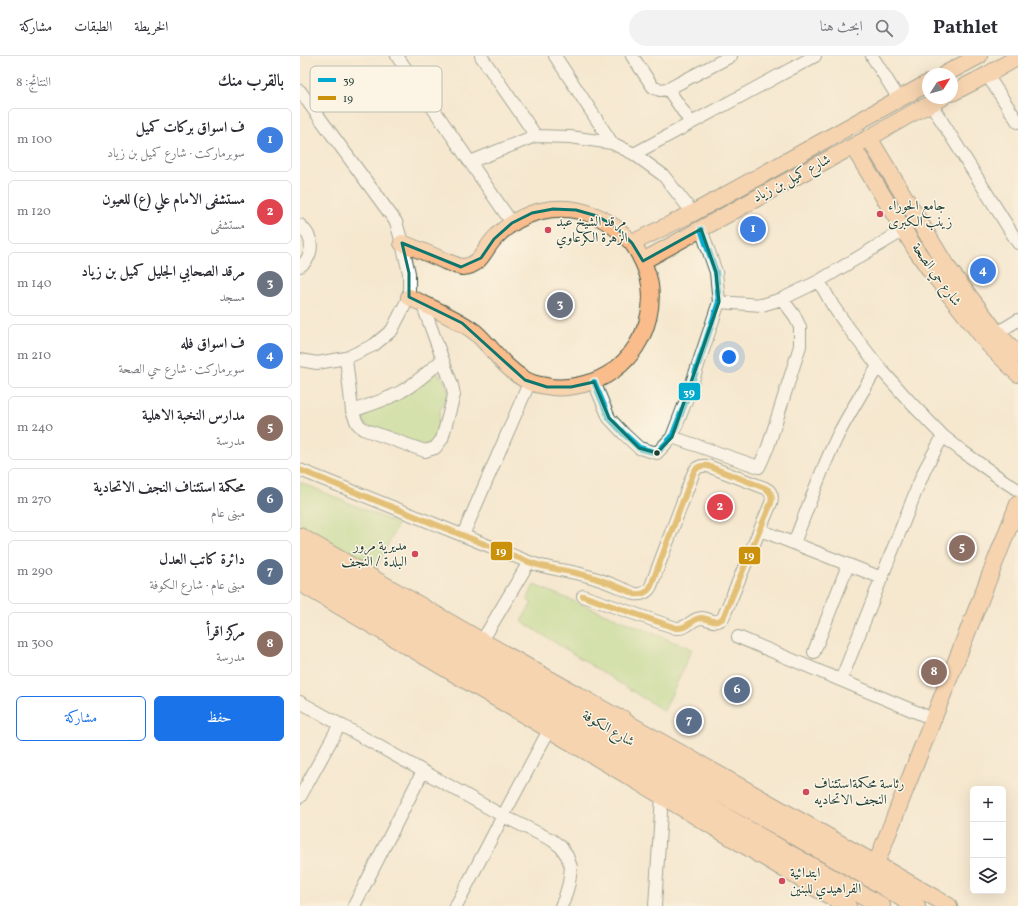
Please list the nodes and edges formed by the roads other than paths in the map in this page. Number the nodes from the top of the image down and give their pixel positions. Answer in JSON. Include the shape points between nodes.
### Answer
{"nodes":[{"id":1,"x":397,"y":56,"type":"edge"},
{"id":2,"x":481,"y":56,"type":"edge"},
{"id":3,"x":555,"y":56,"type":"edge"},
{"id":4,"x":632,"y":56,"type":"edge"},
{"id":5,"x":731,"y":56,"type":"edge"},
{"id":6,"x":815,"y":56,"type":"edge"},
{"id":7,"x":872,"y":56,"type":"edge"},
{"id":8,"x":979,"y":56,"type":"edge"},
{"id":9,"x":1018,"y":57,"type":"edge"},
{"id":10,"x":709,"y":61,"type":"edge"},
{"id":11,"x":404,"y":66,"type":"edge"},
{"id":12,"x":957,"y":68,"type":"edge"},
{"id":13,"x":988,"y":75,"type":"junction"},
{"id":14,"x":922,"y":86,"type":"edge"},
{"id":15,"x":668,"y":89,"type":"junction"},
{"id":16,"x":958,"y":90,"type":"edge"},
{"id":17,"x":300,"y":91,"type":"edge"},
{"id":18,"x":899,"y":99,"type":"junction"},
{"id":19,"x":930,"y":104,"type":"edge"},
{"id":20,"x":938,"y":104,"type":"edge"},
{"id":21,"x":310,"y":105,"type":"edge"},
{"id":22,"x":315,"y":112,"type":"edge"},
{"id":23,"x":436,"y":112,"type":"edge"},
{"id":24,"x":1018,"y":122,"type":"edge"},
{"id":25,"x":691,"y":123,"type":"junction"},
{"id":26,"x":536,"y":136,"type":"junction"},
{"id":27,"x":869,"y":138,"type":"junction"},
{"id":28,"x":612,"y":143,"type":"junction"},
{"id":29,"x":853,"y":147,"type":"junction"},
{"id":30,"x":634,"y":154,"type":"junction"},
{"id":31,"x":799,"y":154,"type":"junction"},
{"id":32,"x":470,"y":162,"type":"junction"},
{"id":33,"x":772,"y":169,"type":"junction"},
{"id":34,"x":806,"y":171,"type":"junction"},
{"id":35,"x":779,"y":186,"type":"junction"},
{"id":36,"x":693,"y":213,"type":"junction"},
{"id":37,"x":512,"y":223,"type":"junction"},
{"id":38,"x":300,"y":225,"type":"edge"},
{"id":39,"x":701,"y":230,"type":"junction"},
{"id":40,"x":904,"y":230,"type":"junction"},
{"id":41,"x":931,"y":242,"type":"junction"},
{"id":42,"x":402,"y":243,"type":"junction"},
{"id":43,"x":632,"y":243,"type":"junction"},
{"id":44,"x":1018,"y":243,"type":"edge"},
{"id":45,"x":916,"y":250,"type":"junction"},
{"id":46,"x":643,"y":261,"type":"junction"},
{"id":47,"x":945,"y":264,"type":"junction"},
{"id":48,"x":300,"y":266,"type":"edge"},
{"id":49,"x":930,"y":270,"type":"junction"},
{"id":50,"x":819,"y":281,"type":"junction"},
{"id":51,"x":782,"y":299,"type":"junction"},
{"id":52,"x":416,"y":300,"type":"junction"},
{"id":53,"x":719,"y":302,"type":"junction"},
{"id":54,"x":1018,"y":320,"type":"edge"},
{"id":55,"x":997,"y":333,"type":"junction"},
{"id":56,"x":1018,"y":354,"type":"edge"},
{"id":57,"x":346,"y":358,"type":"junction"},
{"id":58,"x":300,"y":360,"type":"edge"},
{"id":59,"x":442,"y":360,"type":"junction"},
{"id":60,"x":878,"y":366,"type":"junction"},
{"id":61,"x":1018,"y":374,"type":"edge"},
{"id":62,"x":530,"y":381,"type":"junction"},
{"id":63,"x":594,"y":382,"type":"junction"},
{"id":64,"x":352,"y":411,"type":"junction"},
{"id":65,"x":943,"y":436,"type":"junction"},
{"id":66,"x":672,"y":437,"type":"junction"},
{"id":67,"x":300,"y":470,"type":"edge"},
{"id":68,"x":1018,"y":490,"type":"edge"},
{"id":69,"x":1018,"y":504,"type":"edge"},
{"id":70,"x":760,"y":530,"type":"junction"},
{"id":71,"x":1018,"y":532,"type":"edge"},
{"id":72,"x":463,"y":535,"type":"junction"},
{"id":73,"x":300,"y":536,"type":"edge"},
{"id":74,"x":794,"y":543,"type":"junction"},
{"id":75,"x":300,"y":552,"type":"edge"},
{"id":76,"x":529,"y":562,"type":"junction"},
{"id":77,"x":848,"y":565,"type":"junction"},
{"id":78,"x":300,"y":569,"type":"edge"},
{"id":79,"x":882,"y":578,"type":"junction"},
{"id":80,"x":300,"y":583,"type":"edge"},
{"id":81,"x":583,"y":596,"type":"dead end"},
{"id":82,"x":738,"y":637,"type":"dead end"},
{"id":83,"x":482,"y":641,"type":"junction"},
{"id":84,"x":814,"y":652,"type":"dead end"},
{"id":85,"x":841,"y":680,"type":"junction"},
{"id":86,"x":300,"y":702,"type":"edge"},
{"id":87,"x":622,"y":719,"type":"junction"},
{"id":88,"x":933,"y":719,"type":"junction"},
{"id":89,"x":340,"y":724,"type":"junction"},
{"id":90,"x":549,"y":730,"type":"junction"},
{"id":91,"x":577,"y":746,"type":"junction"},
{"id":92,"x":637,"y":746,"type":"junction"},
{"id":93,"x":608,"y":747,"type":"junction"},
{"id":94,"x":423,"y":771,"type":"junction"},
{"id":95,"x":662,"y":796,"type":"junction"},
{"id":96,"x":300,"y":797,"type":"edge"},
{"id":97,"x":503,"y":816,"type":"junction"},
{"id":98,"x":787,"y":853,"type":"junction"},
{"id":99,"x":759,"y":854,"type":"junction"},
{"id":100,"x":880,"y":866,"type":"junction"},
{"id":101,"x":354,"y":906,"type":"edge"},
{"id":102,"x":456,"y":906,"type":"edge"},
{"id":103,"x":561,"y":906,"type":"edge"},
{"id":104,"x":654,"y":906,"type":"edge"},
{"id":105,"x":848,"y":906,"type":"edge"},
{"id":106,"x":881,"y":906,"type":"edge"},
{"id":107,"x":916,"y":906,"type":"edge"},
{"id":108,"x":949,"y":906,"type":"edge"}],
"edges":[{"from":1,"to":11,"type":"street"},
{"from":2,"to":26,"type":"street"},
{"from":3,"to":28,"type":"street"},
{"from":4,"to":15,"type":"street","via":[[653,87],[660,90]]},
{"from":5,"to":10,"type":"street"},
{"from":6,"to":25,"type":"street"},
{"from":7,"to":18,"type":"street"},
{"from":8,"to":12,"type":"main road"},
{"from":9,"to":13,"type":"main road"},
{"from":10,"to":15,"type":"street"},
{"from":13,"to":16,"type":"main road"},
{"from":13,"to":24,"type":"street"},
{"from":14,"to":18,"type":"main road","name":"شارع كميل بن زياد"},
{"from":15,"to":25,"type":"street"},
{"from":17,"to":21,"type":"street"},
{"from":18,"to":31,"type":"main road","name":"شارع كميل بن زياد"},
{"from":19,"to":27,"type":"main road","name":"شارع كميل بن زياد"},
{"from":20,"to":44,"type":"street"},
{"from":22,"to":42,"type":"street","via":[[396,222]]},
{"from":23,"to":32,"type":"street"},
{"from":25,"to":30,"type":"street"},
{"from":26,"to":28,"type":"street","via":[[570,137]]},
{"from":26,"to":32,"type":"street"},
{"from":27,"to":29,"type":"main road","name":"شارع كميل بن زياد"},
{"from":27,"to":41,"type":"main road","name":"شارع حي الصحة"},
{"from":28,"to":30,"type":"street"},
{"from":29,"to":34,"type":"main road","name":"شارع كميل بن زياد"},
{"from":29,"to":40,"type":"main road","name":"شارع حي الصحة"},
{"from":30,"to":36,"type":"street","via":[[663,175]]},
{"from":31,"to":33,"type":"main road","name":"شارع كميل بن زياد"},
{"from":31,"to":34,"type":"main road","via":[[796,162],[798,167]]},
{"from":32,"to":37,"type":"street"},
{"from":33,"to":35,"type":"main road","via":[[780,171],[783,176]]},
{"from":33,"to":36,"type":"main road","name":"شارع كميل بن زياد"},
{"from":34,"to":35,"type":"main road","name":"شارع كميل بن زياد"},
{"from":35,"to":39,"type":"main road","name":"شارع كميل بن زياد"},
{"from":36,"to":43,"type":"main road","name":"شارع كميل بن زياد"},
{"from":37,"to":42,"type":"main road","via":[[472,265],[461,267]]},
{"from":37,"to":43,"type":"main road","via":[[532,213],[553,209],[576,210],[597,216],[616,228]]},
{"from":38,"to":48,"type":"street","via":[[308,234],[311,247],[309,257]]},
{"from":39,"to":46,"type":"main road","name":"شارع كميل بن زياد"},
{"from":39,"to":53,"type":"street","via":[[716,272]]},
{"from":40,"to":45,"type":"main road","name":"شارع حي الصحة"},
{"from":40,"to":50,"type":"street"},
{"from":41,"to":45,"type":"main road","via":[[930,249],[925,253]]},
{"from":41,"to":47,"type":"main road","name":"شارع حي الصحة"},
{"from":42,"to":52,"type":"street"},
{"from":43,"to":46,"type":"main road"},
{"from":45,"to":49,"type":"main road","name":"شارع حي الصحة"},
{"from":46,"to":63,"type":"main road","via":[[650,285],[650,309],[644,332],[624,362]]},
{"from":47,"to":49,"type":"main road","via":[[939,260],[932,262]]},
{"from":47,"to":55,"type":"main road","name":"شارع حي الصحة"},
{"from":49,"to":61,"type":"main road","name":"شارع حي الصحة","via":[[989,345]]},
{"from":50,"to":51,"type":"street"},
{"from":50,"to":60,"type":"street","via":[[832,306]]},
{"from":51,"to":53,"type":"street","via":[[762,305]]},
{"from":51,"to":66,"type":"street","via":[[800,328],[800,346],[768,447],[759,467]]},
{"from":52,"to":57,"type":"street","via":[[392,330],[374,345]]},
{"from":52,"to":59,"type":"street"},
{"from":52,"to":62,"type":"main road","via":[[462,323],[505,364]]},
{"from":53,"to":66,"type":"street"},
{"from":54,"to":55,"type":"street"},
{"from":55,"to":56,"type":"main road","name":"شارع حي الصحة"},
{"from":57,"to":58,"type":"street","via":[[317,363]]},
{"from":57,"to":64,"type":"street"},
{"from":59,"to":64,"type":"street","via":[[402,392]]},
{"from":59,"to":64,"type":"street","via":[[454,396],[442,439],[435,448],[425,451],[364,429],[357,423]]},
{"from":60,"to":65,"type":"street"},
{"from":60,"to":74,"type":"street","via":[[838,437],[814,489]]},
{"from":62,"to":63,"type":"main road","via":[[548,386],[571,387]]},
{"from":62,"to":72,"type":"street"},
{"from":63,"to":66,"type":"street","via":[[609,418],[639,448],[657,453]]},
{"from":65,"to":68,"type":"street","via":[[981,466]]},
{"from":65,"to":79,"type":"street","via":[[918,486]]},
{"from":67,"to":72,"type":"street"},
{"from":69,"to":88,"type":"main road"},
{"from":70,"to":74,"type":"street"},
{"from":70,"to":76,"type":"street","via":[[772,500],[768,489],[704,465],[697,468],[693,474],[651,586],[646,592],[635,594],[586,575],[550,569]]},
{"from":70,"to":81,"type":"street","via":[[722,618],[718,621],[702,618],[686,627],[676,628]]},
{"from":71,"to":100,"type":"main road"},
{"from":72,"to":76,"type":"street"},
{"from":73,"to":83,"type":"main road"},
{"from":74,"to":77,"type":"street"},
{"from":75,"to":92,"type":"highway","name":"شارع الكوفة"},
{"from":76,"to":83,"type":"street"},
{"from":77,"to":79,"type":"street"},
{"from":77,"to":84,"type":"street"},
{"from":78,"to":93,"type":"highway","name":"شارع الكوفة"},
{"from":79,"to":85,"type":"street"},
{"from":80,"to":90,"type":"main road"},
{"from":82,"to":85,"type":"street"},
{"from":83,"to":87,"type":"main road"},
{"from":85,"to":88,"type":"street"},
{"from":86,"to":89,"type":"street"},
{"from":87,"to":92,"type":"highway"},
{"from":87,"to":100,"type":"main road"},
{"from":88,"to":100,"type":"main road"},
{"from":89,"to":94,"type":"street"},
{"from":89,"to":96,"type":"street"},
{"from":90,"to":91,"type":"main road"},
{"from":90,"to":97,"type":"street"},
{"from":91,"to":93,"type":"highway"},
{"from":91,"to":95,"type":"main road"},
{"from":92,"to":107,"type":"highway","name":"شارع الكوفة"},
{"from":93,"to":98,"type":"highway","name":"شارع الكوفة"},
{"from":94,"to":97,"type":"street"},
{"from":94,"to":101,"type":"street"},
{"from":95,"to":99,"type":"main road"},
{"from":95,"to":104,"type":"street"},
{"from":97,"to":102,"type":"street"},
{"from":97,"to":103,"type":"street","via":[[552,840],[567,856],[571,867],[569,883]]},
{"from":98,"to":99,"type":"highway"},
{"from":98,"to":106,"type":"highway","name":"شارع الكوفة"},
{"from":99,"to":105,"type":"main road"},
{"from":100,"to":108,"type":"main road"}]}
